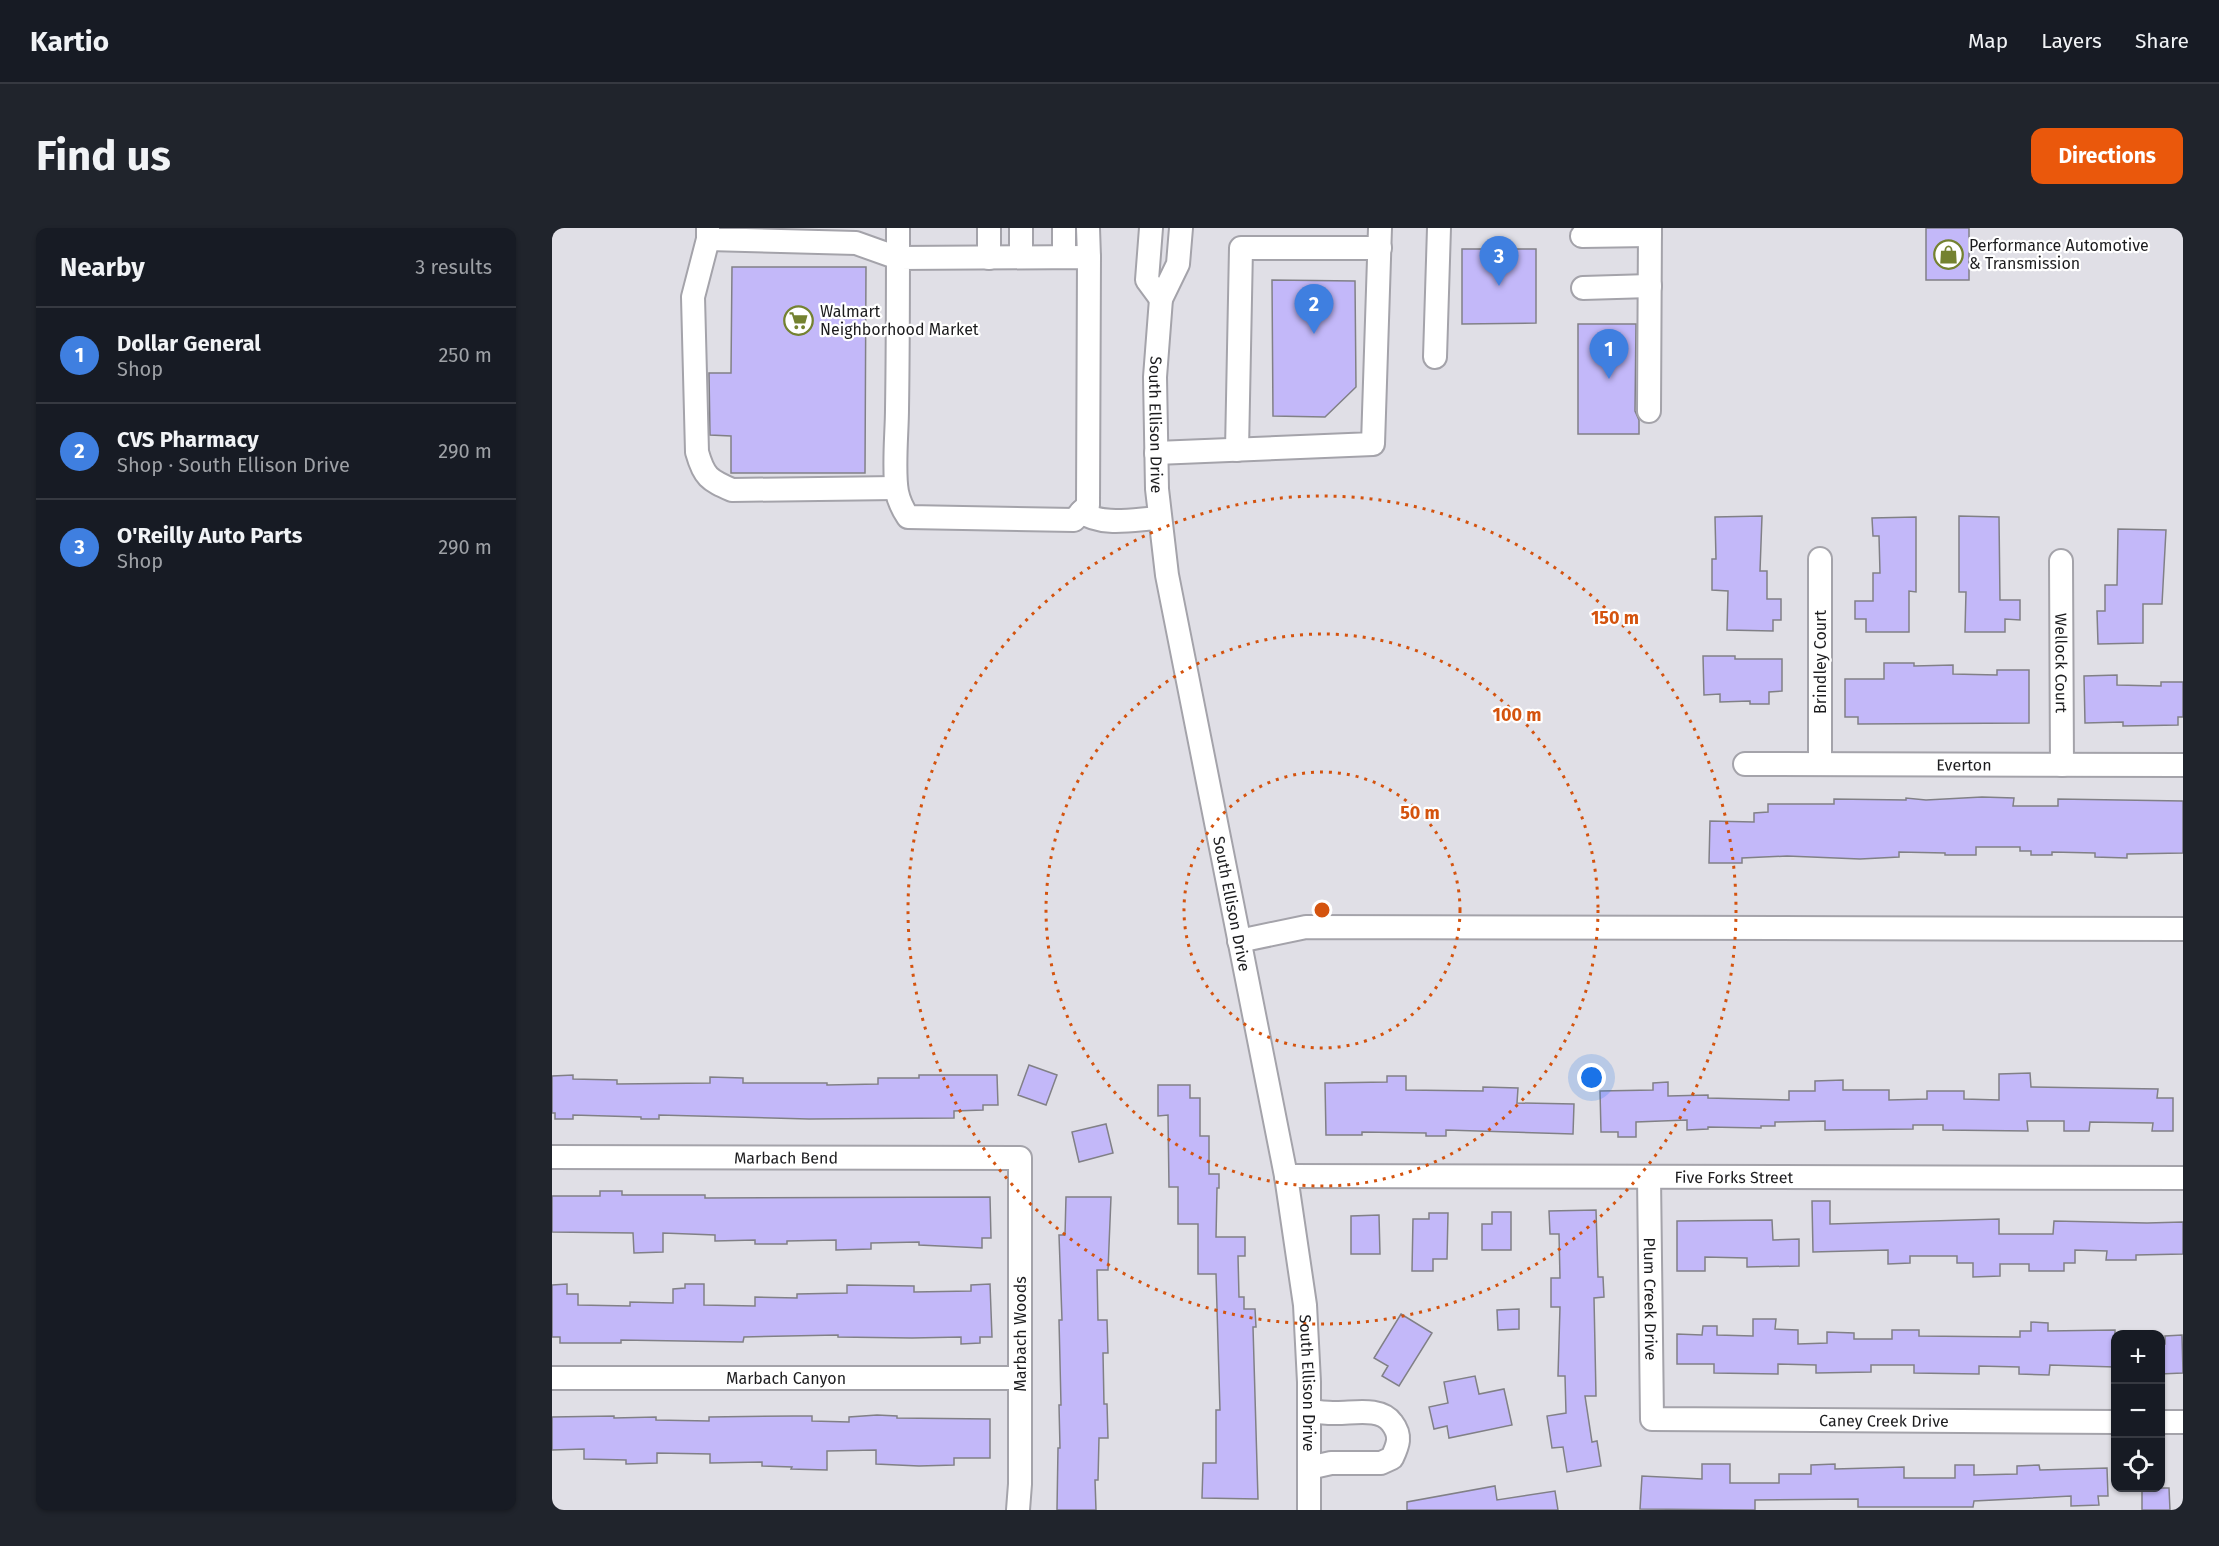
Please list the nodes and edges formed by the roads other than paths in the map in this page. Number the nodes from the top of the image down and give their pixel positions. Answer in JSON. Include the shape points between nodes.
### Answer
{"nodes":[{"id":1,"x":898,"y":228,"type":"edge"},
{"id":2,"x":989,"y":228,"type":"edge"},
{"id":3,"x":1021,"y":228,"type":"edge"},
{"id":4,"x":1064,"y":228,"type":"edge"},
{"id":5,"x":1088,"y":228,"type":"edge"},
{"id":6,"x":1151,"y":228,"type":"edge"},
{"id":7,"x":1181,"y":228,"type":"edge"},
{"id":8,"x":1439,"y":228,"type":"edge"},
{"id":9,"x":1650,"y":231,"type":"edge"},
{"id":10,"x":708,"y":233,"type":"edge"},
{"id":11,"x":1582,"y":236,"type":"dead end"},
{"id":12,"x":1380,"y":238,"type":"edge"},
{"id":13,"x":1022,"y":257,"type":"junction"},
{"id":14,"x":1064,"y":257,"type":"junction"},
{"id":15,"x":1089,"y":257,"type":"junction"},
{"id":16,"x":898,"y":258,"type":"junction"},
{"id":17,"x":989,"y":258,"type":"junction"},
{"id":18,"x":1650,"y":286,"type":"junction"},
{"id":19,"x":1583,"y":288,"type":"dead end"},
{"id":20,"x":1161,"y":299,"type":"junction"},
{"id":21,"x":1435,"y":357,"type":"dead end"},
{"id":22,"x":1649,"y":411,"type":"dead end"},
{"id":23,"x":1238,"y":450,"type":"junction"},
{"id":24,"x":1156,"y":453,"type":"junction"},
{"id":25,"x":896,"y":488,"type":"junction"},
{"id":26,"x":1081,"y":512,"type":"junction"},
{"id":27,"x":1160,"y":518,"type":"junction"},
{"id":28,"x":1820,"y":560,"type":"dead end"},
{"id":29,"x":2061,"y":561,"type":"dead end"},
{"id":30,"x":1745,"y":764,"type":"dead end"},
{"id":31,"x":1820,"y":764,"type":"junction"},
{"id":32,"x":2062,"y":765,"type":"junction"},
{"id":33,"x":2183,"y":765,"type":"edge"},
{"id":34,"x":2183,"y":929,"type":"edge"},
{"id":35,"x":1239,"y":941,"type":"junction"},
{"id":36,"x":552,"y":1157,"type":"edge"},
{"id":37,"x":1020,"y":1158,"type":"joint"},
{"id":38,"x":1286,"y":1176,"type":"junction"},
{"id":39,"x":1649,"y":1177,"type":"junction"},
{"id":40,"x":2183,"y":1178,"type":"edge"},
{"id":41,"x":552,"y":1378,"type":"edge"},
{"id":42,"x":1020,"y":1378,"type":"junction"},
{"id":43,"x":1309,"y":1411,"type":"junction"},
{"id":44,"x":1652,"y":1419,"type":"joint"},
{"id":45,"x":2111,"y":1422,"type":"edge"},
{"id":46,"x":2165,"y":1422,"type":"edge"},
{"id":47,"x":2183,"y":1422,"type":"edge"},
{"id":48,"x":1309,"y":1468,"type":"junction"},
{"id":49,"x":1018,"y":1510,"type":"edge"},
{"id":50,"x":1309,"y":1510,"type":"edge"}],
"edges":[{"from":1,"to":16,"type":"street"},
{"from":2,"to":17,"type":"street"},
{"from":3,"to":13,"type":"street"},
{"from":4,"to":14,"type":"street"},
{"from":5,"to":15,"type":"street"},
{"from":6,"to":20,"type":"street","via":[[1147,280]]},
{"from":7,"to":20,"type":"street","name":"South Ellison Drive","via":[[1178,264]]},
{"from":8,"to":21,"type":"street"},
{"from":9,"to":11,"type":"street"},
{"from":9,"to":18,"type":"street"},
{"from":10,"to":16,"type":"street","via":[[856,243]]},
{"from":10,"to":25,"type":"street","via":[[693,297],[697,452],[701,469],[711,481],[732,490]]},
{"from":12,"to":23,"type":"street","via":[[1373,444]]},
{"from":12,"to":23,"type":"street","via":[[1241,248]]},
{"from":13,"to":14,"type":"street"},
{"from":13,"to":17,"type":"street"},
{"from":14,"to":15,"type":"street"},
{"from":15,"to":26,"type":"street","via":[[1088,505]]},
{"from":16,"to":17,"type":"street"},
{"from":16,"to":25,"type":"street"},
{"from":18,"to":19,"type":"street"},
{"from":18,"to":22,"type":"street"},
{"from":20,"to":24,"type":"street","name":"South Ellison Drive","via":[[1155,377]]},
{"from":23,"to":24,"type":"street"},
{"from":24,"to":27,"type":"street","name":"South Ellison Drive"},
{"from":25,"to":26,"type":"street","via":[[900,506],[908,517],[1074,520]]},
{"from":26,"to":27,"type":"street","via":[[1091,519],[1104,520]]},
{"from":27,"to":35,"type":"street","name":"South Ellison Drive","via":[[1167,575]]},
{"from":28,"to":31,"type":"street","name":"Brindley Court"},
{"from":29,"to":32,"type":"street","name":"Wellock Court"},
{"from":30,"to":31,"type":"street","name":"Everton"},
{"from":31,"to":32,"type":"street","name":"Everton"},
{"from":32,"to":33,"type":"street","name":"Everton"},
{"from":34,"to":35,"type":"street","via":[[1306,927]]},
{"from":35,"to":38,"type":"street","name":"South Ellison Drive"},
{"from":36,"to":37,"type":"street","name":"Marbach Bend"},
{"from":37,"to":42,"type":"street","name":"Marbach Woods"},
{"from":38,"to":39,"type":"street","name":"Five Forks Street"},
{"from":38,"to":43,"type":"street","name":"South Ellison Drive","via":[[1305,1305]]},
{"from":39,"to":40,"type":"street","name":"Five Forks Street"},
{"from":39,"to":44,"type":"street","name":"Plum Creek Drive"},
{"from":41,"to":42,"type":"street","name":"Marbach Canyon"},
{"from":42,"to":49,"type":"street","name":"Marbach Woods"},
{"from":43,"to":48,"type":"street","name":"South Ellison Drive"},
{"from":43,"to":48,"type":"street","via":[[1376,1413],[1389,1418],[1398,1431],[1398,1444],[1392,1458],[1381,1463],[1331,1463]]},
{"from":44,"to":45,"type":"street","name":"Caney Creek Drive"},
{"from":46,"to":47,"type":"street"},
{"from":48,"to":50,"type":"street","name":"South Ellison Drive"}]}
